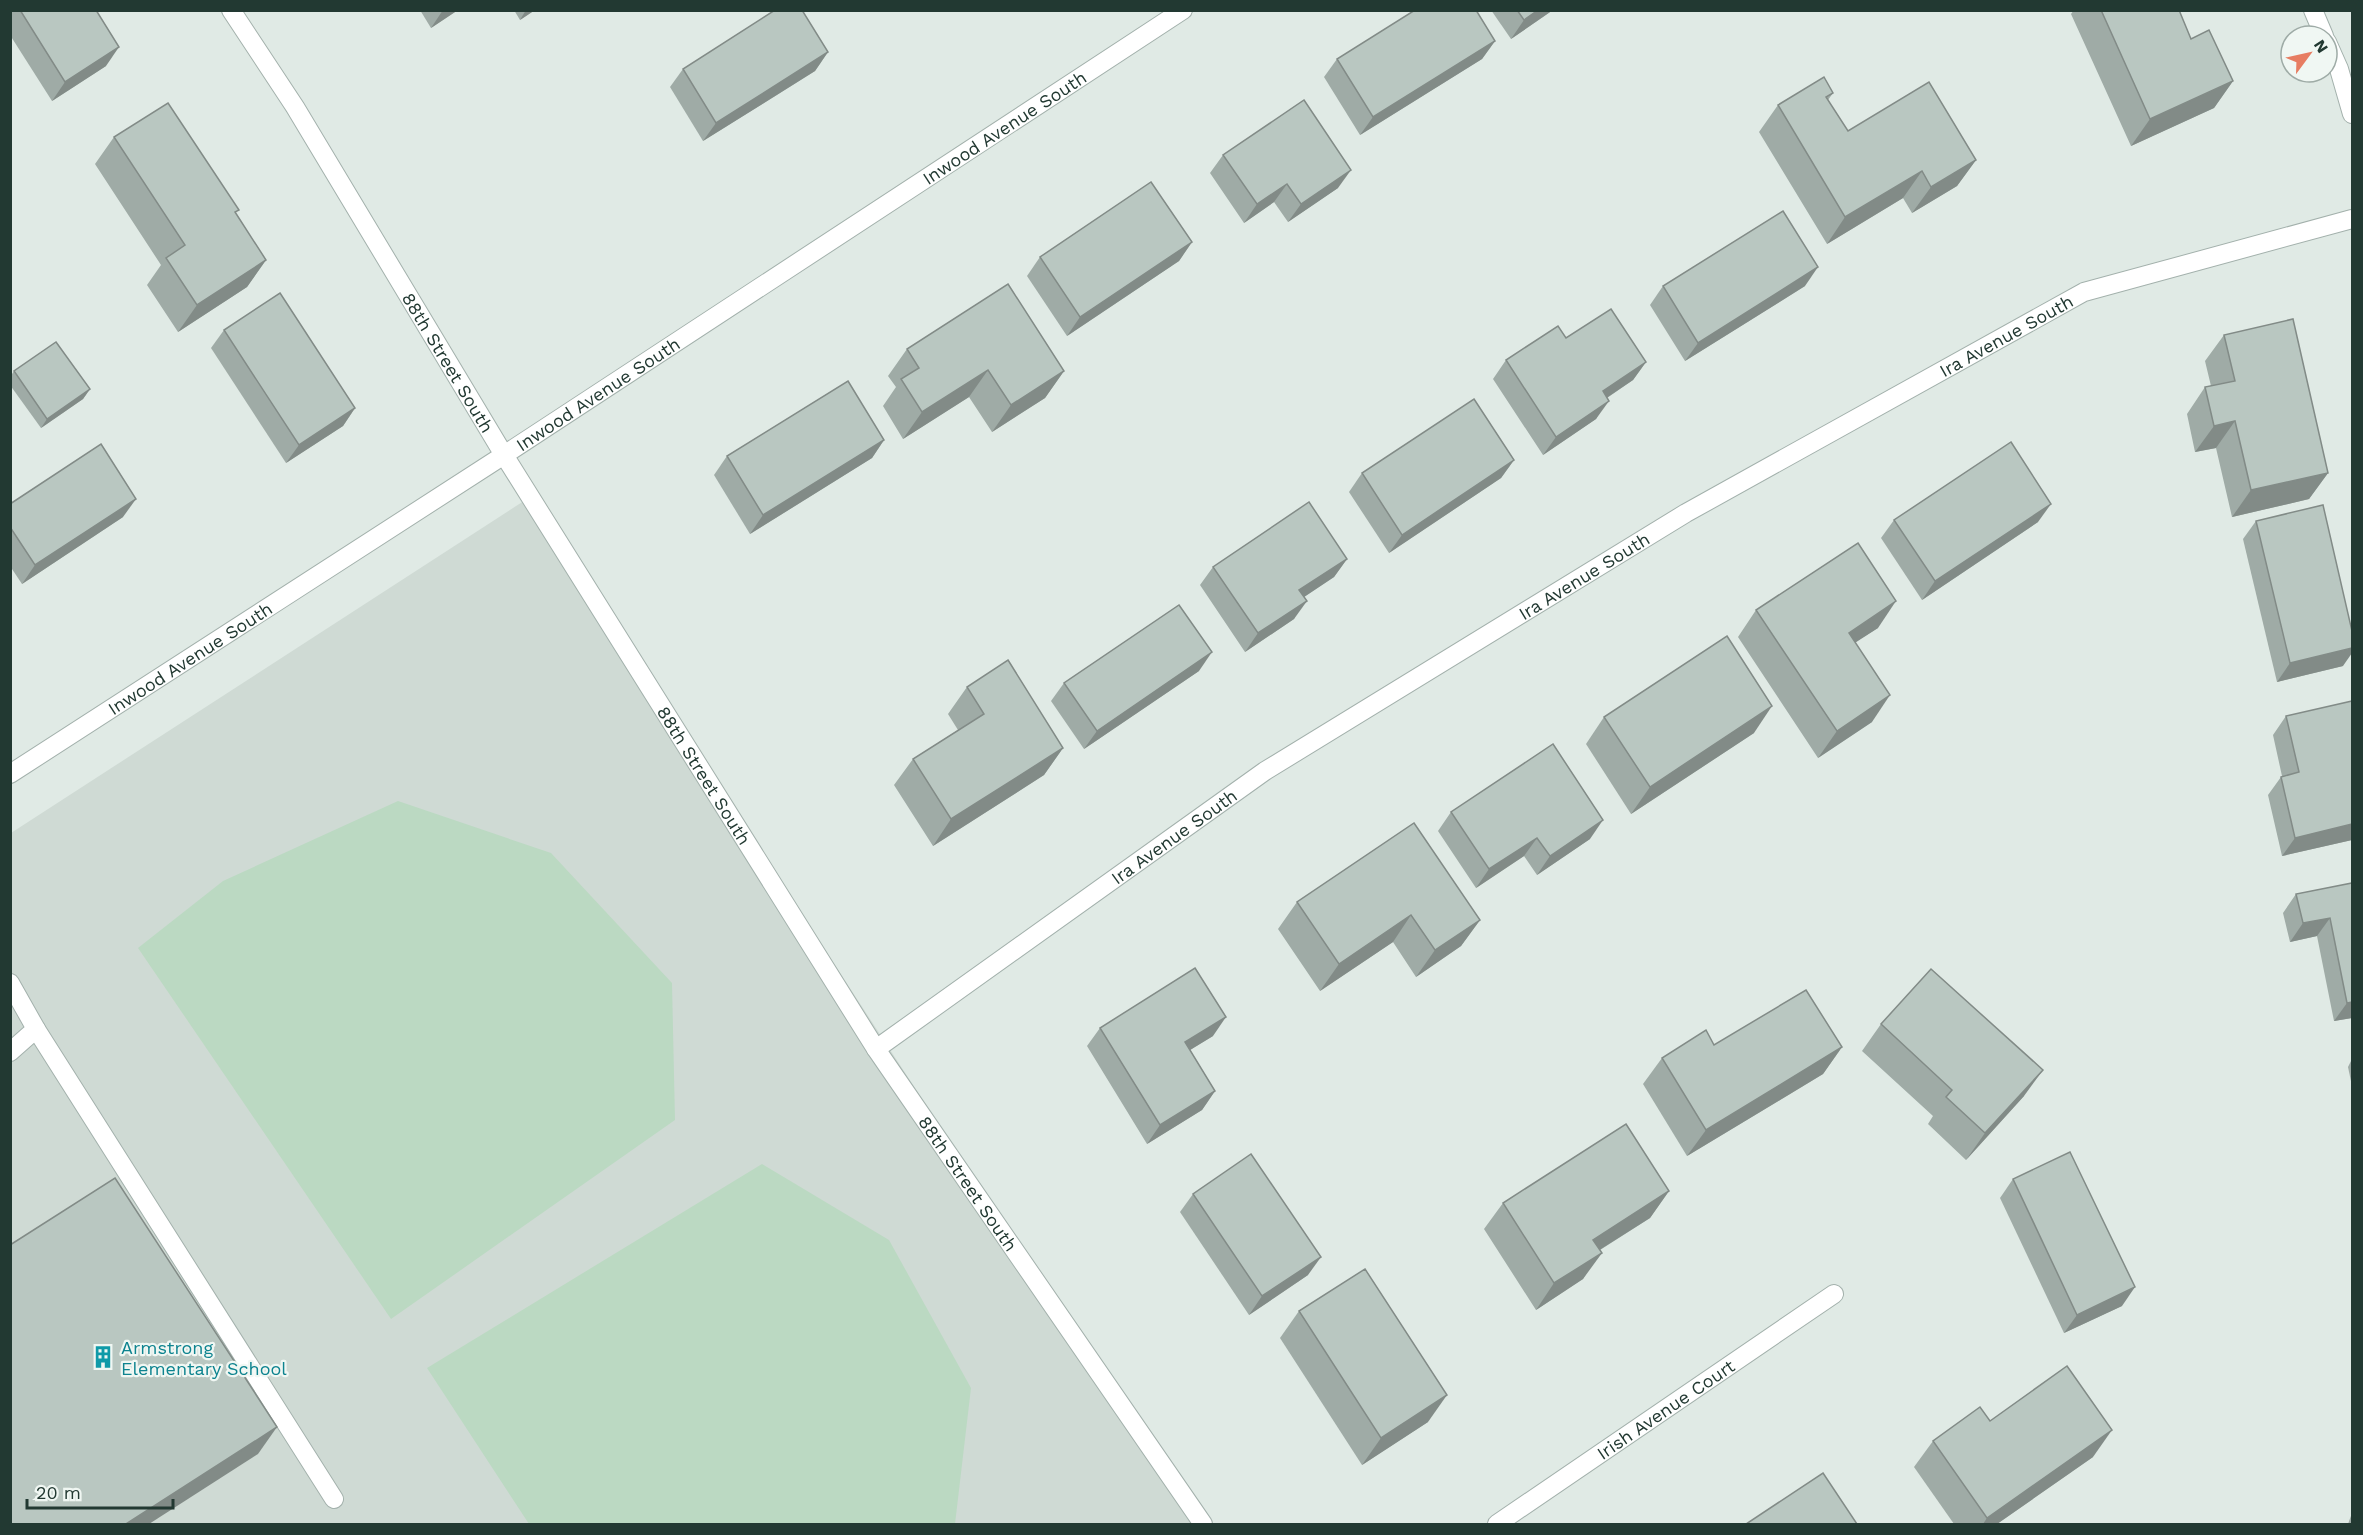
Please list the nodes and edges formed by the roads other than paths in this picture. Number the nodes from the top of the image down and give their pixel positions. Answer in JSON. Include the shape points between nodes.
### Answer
{"nodes":[{"id":1,"x":231,"y":10,"type":"edge"},
{"id":2,"x":1183,"y":10,"type":"edge"},
{"id":3,"x":2313,"y":10,"type":"edge"},
{"id":4,"x":2319,"y":24,"type":"edge"},
{"id":5,"x":2339,"y":69,"type":"edge"},
{"id":6,"x":2352,"y":114,"type":"edge"},
{"id":7,"x":2352,"y":219,"type":"edge"},
{"id":8,"x":504,"y":455,"type":"junction"},
{"id":9,"x":10,"y":774,"type":"edge"},
{"id":10,"x":10,"y":983,"type":"edge"},
{"id":11,"x":36,"y":1029,"type":"junction"},
{"id":12,"x":876,"y":1049,"type":"junction"},
{"id":13,"x":10,"y":1052,"type":"edge"},
{"id":14,"x":1834,"y":1294,"type":"dead end"},
{"id":15,"x":334,"y":1499,"type":"dead end"},
{"id":16,"x":1203,"y":1524,"type":"edge"},
{"id":17,"x":1497,"y":1524,"type":"edge"}],
"edges":[{"from":1,"to":8,"type":"street","name":"88th Street South","via":[[295,107]]},
{"from":2,"to":8,"type":"street","name":"Inwood Avenue South"},
{"from":3,"to":4,"type":"street"},
{"from":5,"to":6,"type":"street"},
{"from":7,"to":12,"type":"street","name":"Ira Avenue South","via":[[2084,292],[1686,513],[1265,771]]},
{"from":8,"to":9,"type":"street","name":"Inwood Avenue South"},
{"from":8,"to":12,"type":"street","name":"88th Street South"},
{"from":10,"to":11,"type":"street"},
{"from":11,"to":13,"type":"street"},
{"from":11,"to":15,"type":"street"},
{"from":12,"to":16,"type":"street","name":"88th Street South"},
{"from":14,"to":17,"type":"street","name":"Irish Avenue Court"}]}
